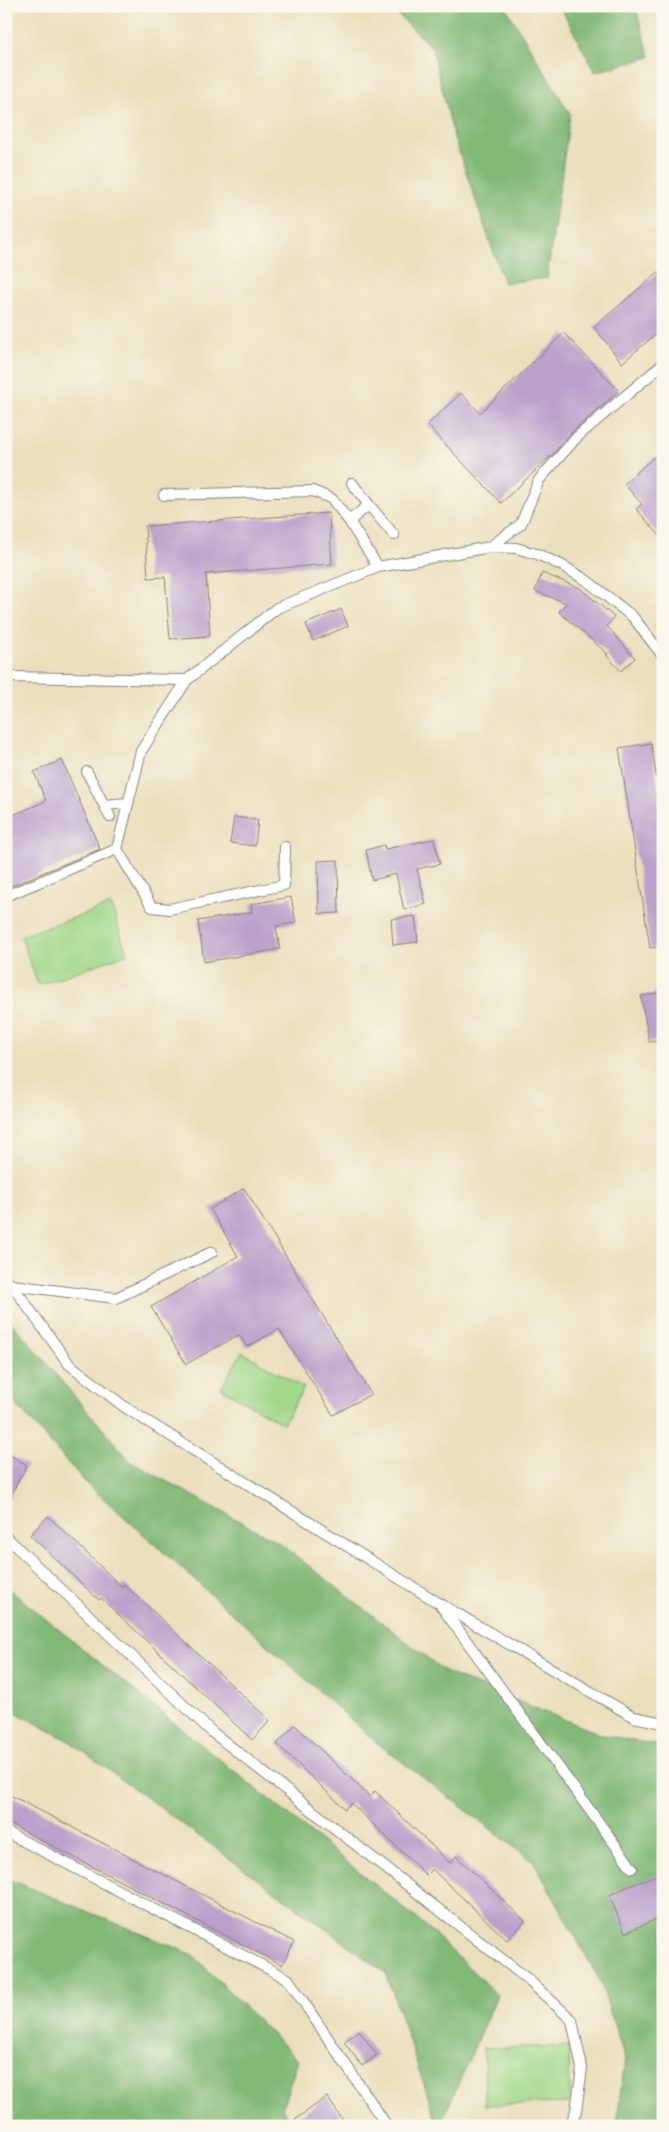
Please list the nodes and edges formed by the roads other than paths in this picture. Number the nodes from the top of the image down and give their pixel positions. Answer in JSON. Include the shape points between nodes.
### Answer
{"nodes":[{"id":1,"x":663,"y":364,"type":"edge"},
{"id":2,"x":352,"y":483,"type":"dead end"},
{"id":3,"x":164,"y":495,"type":"dead end"},
{"id":4,"x":369,"y":505,"type":"junction"},
{"id":5,"x":349,"y":521,"type":"junction"},
{"id":6,"x":394,"y":535,"type":"dead end"},
{"id":7,"x":490,"y":547,"type":"junction"},
{"id":8,"x":378,"y":567,"type":"junction"},
{"id":9,"x":663,"y":656,"type":"edge"},
{"id":10,"x":6,"y":677,"type":"edge"},
{"id":11,"x":187,"y":680,"type":"junction"},
{"id":12,"x":87,"y":772,"type":"dead end"},
{"id":13,"x":128,"y":803,"type":"junction"},
{"id":14,"x":104,"y":805,"type":"junction"},
{"id":15,"x":110,"y":817,"type":"dead end"},
{"id":16,"x":285,"y":847,"type":"dead end"},
{"id":17,"x":117,"y":849,"type":"junction"},
{"id":18,"x":6,"y":896,"type":"edge"},
{"id":19,"x":212,"y":1252,"type":"dead end"},
{"id":20,"x":9,"y":1283,"type":"edge"},
{"id":21,"x":6,"y":1537,"type":"edge"},
{"id":22,"x":437,"y":1602,"type":"junction"},
{"id":23,"x":663,"y":1724,"type":"edge"},
{"id":24,"x":6,"y":1832,"type":"edge"},
{"id":25,"x":632,"y":1868,"type":"dead end"},
{"id":26,"x":387,"y":2126,"type":"edge"},
{"id":27,"x":570,"y":2126,"type":"edge"}],
"edges":[{"from":1,"to":7,"type":"lane","via":[[578,436],[539,480],[520,524]]},
{"from":2,"to":4,"type":"lane"},
{"from":3,"to":5,"type":"lane","via":[[313,491],[332,499]]},
{"from":4,"to":5,"type":"lane"},
{"from":4,"to":6,"type":"lane"},
{"from":5,"to":8,"type":"lane"},
{"from":7,"to":8,"type":"lane"},
{"from":7,"to":9,"type":"lane","via":[[516,548],[537,554],[586,580],[633,617]]},
{"from":8,"to":11,"type":"lane","via":[[277,608]]},
{"from":10,"to":11,"type":"lane"},
{"from":11,"to":13,"type":"lane","via":[[141,751]]},
{"from":12,"to":14,"type":"lane"},
{"from":13,"to":14,"type":"lane"},
{"from":13,"to":17,"type":"lane"},
{"from":14,"to":15,"type":"lane"},
{"from":16,"to":17,"type":"lane","via":[[284,885],[170,910],[152,907]]},
{"from":17,"to":18,"type":"lane"},
{"from":19,"to":20,"type":"lane","via":[[116,1298]]},
{"from":20,"to":22,"type":"lane","via":[[69,1364],[126,1408]]},
{"from":21,"to":27,"type":"lane","via":[[212,1732],[526,1978],[572,2020],[582,2068],[576,2111]]},
{"from":22,"to":23,"type":"lane","via":[[634,1716]]},
{"from":22,"to":25,"type":"lane"},
{"from":24,"to":26,"type":"lane","via":[[288,1979]]}]}
